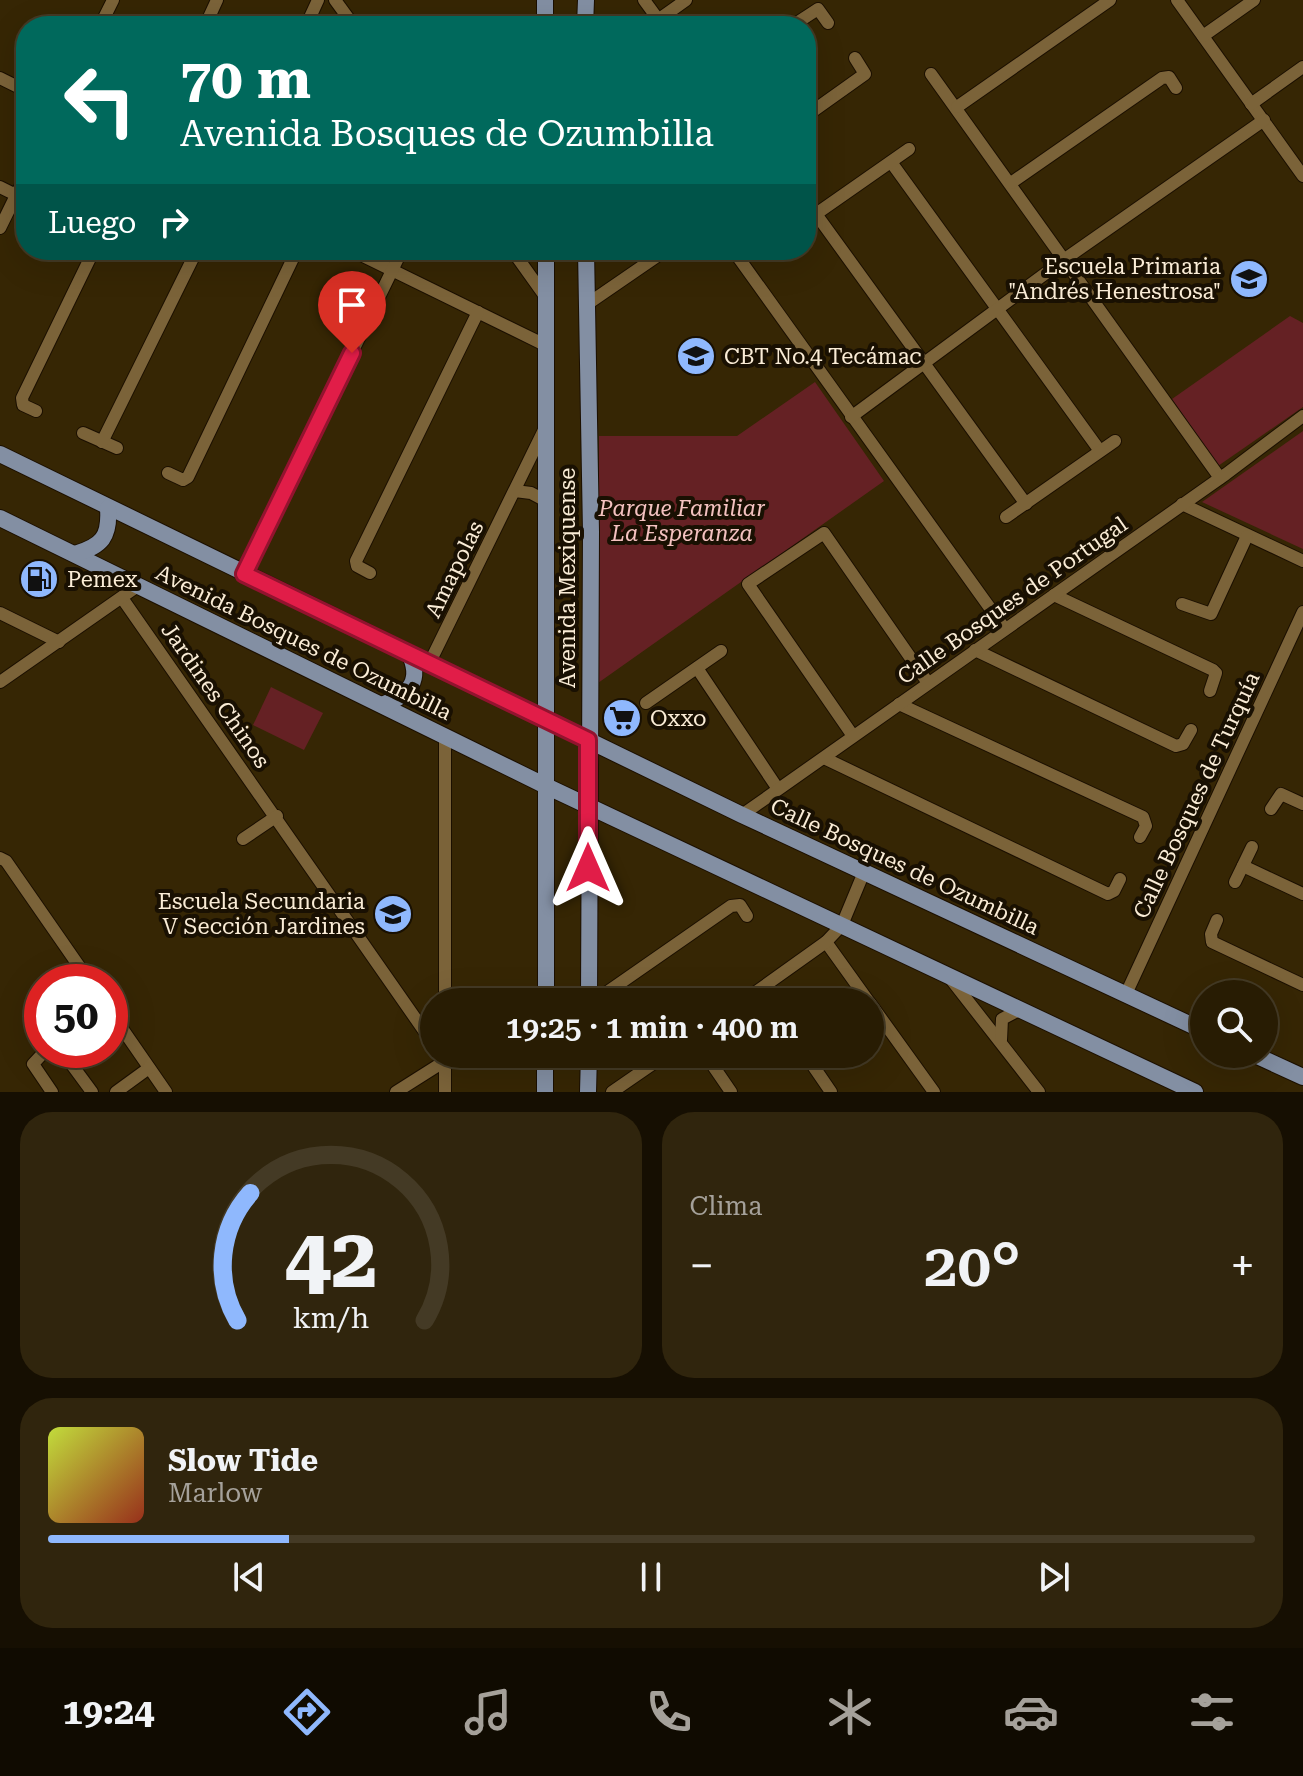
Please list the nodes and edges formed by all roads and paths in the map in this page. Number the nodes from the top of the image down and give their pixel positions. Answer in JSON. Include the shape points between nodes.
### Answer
{"nodes":[{"id":1,"x":686,"y":0,"type":"edge"},
{"id":2,"x":1177,"y":0,"type":"edge"},
{"id":3,"x":1254,"y":0,"type":"edge"},
{"id":4,"x":1102,"y":2,"type":"edge"},
{"id":5,"x":669,"y":16,"type":"edge"},
{"id":6,"x":807,"y":16,"type":"edge"},
{"id":7,"x":828,"y":23,"type":"dead end"},
{"id":8,"x":1203,"y":36,"type":"junction"},
{"id":9,"x":855,"y":58,"type":"dead end"},
{"id":10,"x":1303,"y":67,"type":"edge"},
{"id":11,"x":931,"y":74,"type":"dead end"},
{"id":12,"x":1176,"y":88,"type":"dead end"},
{"id":13,"x":1251,"y":104,"type":"junction"},
{"id":14,"x":957,"y":107,"type":"junction"},
{"id":15,"x":816,"y":109,"type":"edge"},
{"id":16,"x":1264,"y":120,"type":"junction"},
{"id":17,"x":909,"y":149,"type":"dead end"},
{"id":18,"x":891,"y":162,"type":"junction"},
{"id":19,"x":1302,"y":171,"type":"edge"},
{"id":20,"x":1011,"y":183,"type":"junction"},
{"id":21,"x":0,"y":187,"type":"edge"},
{"id":22,"x":16,"y":195,"type":"joint"},
{"id":23,"x":816,"y":214,"type":"edge"},
{"id":24,"x":816,"y":225,"type":"edge"},
{"id":25,"x":0,"y":228,"type":"edge"},
{"id":26,"x":1065,"y":259,"type":"junction"},
{"id":27,"x":89,"y":260,"type":"edge"},
{"id":28,"x":192,"y":260,"type":"edge"},
{"id":29,"x":292,"y":260,"type":"edge"},
{"id":30,"x":372,"y":260,"type":"edge"},
{"id":31,"x":398,"y":260,"type":"edge"},
{"id":32,"x":519,"y":260,"type":"edge"},
{"id":33,"x":546,"y":260,"type":"edge"},
{"id":34,"x":586,"y":260,"type":"edge"},
{"id":35,"x":651,"y":260,"type":"edge"},
{"id":36,"x":740,"y":260,"type":"edge"},
{"id":37,"x":393,"y":270,"type":"junction"},
{"id":38,"x":547,"y":299,"type":"junction"},
{"id":39,"x":586,"y":305,"type":"junction"},
{"id":40,"x":997,"y":310,"type":"junction"},
{"id":41,"x":478,"y":312,"type":"junction"},
{"id":42,"x":547,"y":346,"type":"junction"},
{"id":43,"x":923,"y":365,"type":"junction"},
{"id":44,"x":36,"y":411,"type":"dead end"},
{"id":45,"x":1303,"y":416,"type":"edge"},
{"id":46,"x":851,"y":417,"type":"junction"},
{"id":47,"x":546,"y":427,"type":"junction"},
{"id":48,"x":83,"y":433,"type":"dead end"},
{"id":49,"x":1115,"y":441,"type":"dead end"},
{"id":50,"x":102,"y":442,"type":"junction"},
{"id":51,"x":117,"y":448,"type":"dead end"},
{"id":52,"x":1100,"y":451,"type":"junction"},
{"id":53,"x":0,"y":454,"type":"edge"},
{"id":54,"x":168,"y":473,"type":"dead end"},
{"id":55,"x":1220,"y":478,"type":"junction"},
{"id":56,"x":515,"y":491,"type":"junction"},
{"id":57,"x":546,"y":501,"type":"junction"},
{"id":58,"x":1026,"y":504,"type":"junction"},
{"id":59,"x":1182,"y":504,"type":"junction"},
{"id":60,"x":108,"y":508,"type":"junction"},
{"id":61,"x":1006,"y":517,"type":"dead end"},
{"id":62,"x":0,"y":518,"type":"edge"},
{"id":63,"x":1247,"y":536,"type":"junction"},
{"id":64,"x":75,"y":554,"type":"junction"},
{"id":65,"x":1303,"y":561,"type":"edge"},
{"id":66,"x":370,"y":573,"type":"dead end"},
{"id":67,"x":244,"y":574,"type":"junction"},
{"id":68,"x":139,"y":585,"type":"junction"},
{"id":69,"x":1054,"y":595,"type":"junction"},
{"id":70,"x":122,"y":598,"type":"junction"},
{"id":71,"x":1182,"y":604,"type":"dead end"},
{"id":72,"x":1303,"y":612,"type":"edge"},
{"id":73,"x":0,"y":613,"type":"edge"},
{"id":74,"x":1005,"y":629,"type":"junction"},
{"id":75,"x":59,"y":642,"type":"junction"},
{"id":76,"x":975,"y":650,"type":"junction"},
{"id":77,"x":721,"y":651,"type":"dead end"},
{"id":78,"x":409,"y":653,"type":"junction"},
{"id":79,"x":429,"y":664,"type":"junction"},
{"id":80,"x":697,"y":668,"type":"junction"},
{"id":81,"x":0,"y":682,"type":"edge"},
{"id":82,"x":928,"y":683,"type":"junction"},
{"id":83,"x":1210,"y":691,"type":"dead end"},
{"id":84,"x":646,"y":703,"type":"dead end"},
{"id":85,"x":384,"y":704,"type":"junction"},
{"id":86,"x":899,"y":704,"type":"junction"},
{"id":87,"x":545,"y":721,"type":"junction"},
{"id":88,"x":1191,"y":730,"type":"dead end"},
{"id":89,"x":445,"y":736,"type":"junction"},
{"id":90,"x":853,"y":736,"type":"junction"},
{"id":91,"x":588,"y":740,"type":"junction"},
{"id":92,"x":824,"y":758,"type":"junction"},
{"id":93,"x":546,"y":786,"type":"junction"},
{"id":94,"x":778,"y":789,"type":"junction"},
{"id":95,"x":1303,"y":804,"type":"edge"},
{"id":96,"x":588,"y":805,"type":"junction"},
{"id":97,"x":1271,"y":809,"type":"dead end"},
{"id":98,"x":742,"y":815,"type":"junction"},
{"id":99,"x":277,"y":816,"type":"junction"},
{"id":100,"x":1140,"y":837,"type":"dead end"},
{"id":101,"x":243,"y":839,"type":"dead end"},
{"id":102,"x":1252,"y":847,"type":"dead end"},
{"id":103,"x":0,"y":858,"type":"edge"},
{"id":104,"x":1243,"y":866,"type":"junction"},
{"id":105,"x":864,"y":872,"type":"junction"},
{"id":106,"x":1120,"y":879,"type":"dead end"},
{"id":107,"x":1235,"y":882,"type":"dead end"},
{"id":108,"x":1303,"y":894,"type":"edge"},
{"id":109,"x":747,"y":916,"type":"dead end"},
{"id":110,"x":1217,"y":920,"type":"dead end"},
{"id":111,"x":842,"y":925,"type":"junction"},
{"id":112,"x":826,"y":942,"type":"junction"},
{"id":113,"x":78,"y":964,"type":"edge"},
{"id":114,"x":949,"y":977,"type":"junction"},
{"id":115,"x":1303,"y":985,"type":"edge"},
{"id":116,"x":445,"y":988,"type":"edge"},
{"id":117,"x":546,"y":988,"type":"edge"},
{"id":118,"x":591,"y":988,"type":"edge"},
{"id":119,"x":611,"y":988,"type":"edge"},
{"id":120,"x":761,"y":988,"type":"edge"},
{"id":121,"x":860,"y":988,"type":"edge"},
{"id":122,"x":1126,"y":994,"type":"junction"},
{"id":123,"x":1021,"y":1009,"type":"junction"},
{"id":124,"x":884,"y":1022,"type":"edge"},
{"id":125,"x":1190,"y":1024,"type":"edge"},
{"id":126,"x":420,"y":1025,"type":"edge"},
{"id":127,"x":128,"y":1037,"type":"edge"},
{"id":128,"x":1001,"y":1040,"type":"junction"},
{"id":129,"x":1278,"y":1066,"type":"edge"},
{"id":130,"x":36,"y":1068,"type":"edge"},
{"id":131,"x":74,"y":1068,"type":"edge"},
{"id":132,"x":149,"y":1068,"type":"junction"},
{"id":133,"x":428,"y":1068,"type":"edge"},
{"id":134,"x":444,"y":1068,"type":"edge"},
{"id":135,"x":545,"y":1068,"type":"edge"},
{"id":136,"x":589,"y":1068,"type":"edge"},
{"id":137,"x":651,"y":1068,"type":"edge"},
{"id":138,"x":715,"y":1068,"type":"edge"},
{"id":139,"x":815,"y":1068,"type":"edge"},
{"id":140,"x":1303,"y":1077,"type":"edge"},
{"id":141,"x":627,"y":1088,"type":"edge"},
{"id":142,"x":52,"y":1092,"type":"edge"},
{"id":143,"x":92,"y":1092,"type":"edge"},
{"id":144,"x":116,"y":1092,"type":"edge"},
{"id":145,"x":166,"y":1092,"type":"edge"},
{"id":146,"x":396,"y":1092,"type":"edge"},
{"id":147,"x":445,"y":1092,"type":"edge"},
{"id":148,"x":545,"y":1092,"type":"edge"},
{"id":149,"x":588,"y":1092,"type":"edge"},
{"id":150,"x":612,"y":1092,"type":"edge"},
{"id":151,"x":731,"y":1092,"type":"edge"},
{"id":152,"x":831,"y":1092,"type":"edge"},
{"id":153,"x":934,"y":1092,"type":"edge"},
{"id":154,"x":1039,"y":1092,"type":"edge"},
{"id":155,"x":1195,"y":1092,"type":"edge"}],
"edges":[{"from":1,"to":5,"type":"street"},
{"from":2,"to":8,"type":"street"},
{"from":3,"to":8,"type":"street"},
{"from":4,"to":14,"type":"street"},
{"from":6,"to":7,"type":"street","via":[[818,9]]},
{"from":8,"to":13,"type":"street"},
{"from":9,"to":15,"type":"street","via":[[865,74]]},
{"from":10,"to":13,"type":"street"},
{"from":11,"to":14,"type":"street"},
{"from":12,"to":20,"type":"street","via":[[1169,77],[1162,78]]},
{"from":13,"to":16,"type":"street"},
{"from":14,"to":20,"type":"street"},
{"from":16,"to":19,"type":"street"},
{"from":16,"to":26,"type":"street"},
{"from":17,"to":18,"type":"street"},
{"from":18,"to":23,"type":"street"},
{"from":18,"to":40,"type":"street"},
{"from":20,"to":26,"type":"street"},
{"from":21,"to":22,"type":"street"},
{"from":22,"to":25,"type":"street"},
{"from":24,"to":43,"type":"street"},
{"from":26,"to":40,"type":"street"},
{"from":26,"to":55,"type":"street"},
{"from":27,"to":44,"type":"street","via":[[22,398],[23,405]]},
{"from":28,"to":50,"type":"street"},
{"from":29,"to":54,"type":"street","via":[[188,477]]},
{"from":30,"to":37,"type":"street"},
{"from":31,"to":37,"type":"street"},
{"from":32,"to":38,"type":"street"},
{"from":33,"to":38,"type":"main road","name":"Avenida Mexiquense"},
{"from":34,"to":39,"type":"main road","name":"Avenida Mexiquense"},
{"from":35,"to":39,"type":"street"},
{"from":36,"to":46,"type":"street"},
{"from":37,"to":41,"type":"street"},
{"from":37,"to":67,"type":"street"},
{"from":38,"to":42,"type":"main road","name":"Avenida Mexiquense"},
{"from":39,"to":91,"type":"main road","name":"Avenida Mexiquense"},
{"from":40,"to":43,"type":"street"},
{"from":40,"to":52,"type":"street"},
{"from":41,"to":42,"type":"street"},
{"from":41,"to":66,"type":"street","via":[[356,561]]},
{"from":42,"to":47,"type":"main road","name":"Avenida Mexiquense"},
{"from":43,"to":46,"type":"street"},
{"from":43,"to":58,"type":"street"},
{"from":45,"to":55,"type":"street","name":"Calle Bosques de Portugal"},
{"from":46,"to":74,"type":"street"},
{"from":47,"to":56,"type":"street","name":"Amapolas"},
{"from":47,"to":57,"type":"main road","name":"Avenida Mexiquense"},
{"from":48,"to":50,"type":"street"},
{"from":49,"to":52,"type":"street"},
{"from":50,"to":51,"type":"street"},
{"from":52,"to":58,"type":"street"},
{"from":53,"to":60,"type":"main road","name":"Avenida Bosques de Ozumbilla"},
{"from":55,"to":59,"type":"street","name":"Calle Bosques de Portugal"},
{"from":56,"to":57,"type":"street"},
{"from":56,"to":79,"type":"street","name":"Amapolas"},
{"from":57,"to":87,"type":"main road","name":"Avenida Mexiquense"},
{"from":58,"to":61,"type":"street"},
{"from":59,"to":63,"type":"street"},
{"from":59,"to":69,"type":"street","name":"Calle Bosques de Portugal"},
{"from":60,"to":64,"type":"main road","via":[[105,539]]},
{"from":60,"to":67,"type":"main road","name":"Avenida Bosques de Ozumbilla"},
{"from":62,"to":64,"type":"main road","name":"Avenida Bosques de Ozumbilla"},
{"from":63,"to":65,"type":"street"},
{"from":63,"to":71,"type":"street","via":[[1211,614]]},
{"from":64,"to":68,"type":"main road","name":"Avenida Bosques de Ozumbilla"},
{"from":67,"to":78,"type":"main road","name":"Avenida Bosques de Ozumbilla"},
{"from":68,"to":70,"type":"street"},
{"from":68,"to":85,"type":"main road","name":"Avenida Bosques de Ozumbilla"},
{"from":69,"to":74,"type":"street","name":"Calle Bosques de Portugal"},
{"from":69,"to":83,"type":"street","via":[[1213,670]]},
{"from":70,"to":75,"type":"street"},
{"from":70,"to":99,"type":"street","name":"Jardines Chinos"},
{"from":72,"to":122,"type":"street","name":"Calle Bosques de Turquía"},
{"from":73,"to":75,"type":"street"},
{"from":74,"to":76,"type":"street","name":"Calle Bosques de Portugal"},
{"from":75,"to":81,"type":"street"},
{"from":76,"to":82,"type":"street","name":"Calle Bosques de Portugal"},
{"from":76,"to":88,"type":"street","via":[[1176,746]]},
{"from":77,"to":80,"type":"street"},
{"from":78,"to":79,"type":"main road","name":"Avenida Bosques de Ozumbilla"},
{"from":78,"to":85,"type":"main road","via":[[415,665],[412,688]]},
{"from":79,"to":87,"type":"main road","name":"Avenida Bosques de Ozumbilla"},
{"from":80,"to":84,"type":"street"},
{"from":80,"to":94,"type":"street"},
{"from":82,"to":86,"type":"street","name":"Calle Bosques de Portugal"},
{"from":82,"to":90,"type":"street","via":[[824,533],[748,584]]},
{"from":85,"to":89,"type":"main road","name":"Avenida Bosques de Ozumbilla"},
{"from":86,"to":90,"type":"street","name":"Calle Bosques de Portugal"},
{"from":86,"to":100,"type":"street","via":[[1143,817],[1146,826]]},
{"from":87,"to":91,"type":"main road","name":"Avenida Bosques de Ozumbilla"},
{"from":87,"to":93,"type":"main road","name":"Avenida Mexiquense"},
{"from":89,"to":93,"type":"main road","name":"Avenida Bosques de Ozumbilla"},
{"from":89,"to":116,"type":"street"},
{"from":90,"to":92,"type":"street","name":"Calle Bosques de Portugal"},
{"from":91,"to":96,"type":"main road","name":"Avenida Mexiquense"},
{"from":91,"to":98,"type":"main road","name":"Calle Bosques de Ozumbilla"},
{"from":92,"to":94,"type":"street","name":"Calle Bosques de Portugal"},
{"from":92,"to":106,"type":"street","via":[[1108,894]]},
{"from":93,"to":96,"type":"main road","name":"Avenida Bosques de Ozumbilla"},
{"from":93,"to":117,"type":"main road","name":"Avenida Mexiquense"},
{"from":94,"to":98,"type":"street","name":"Calle Bosques de Portugal"},
{"from":95,"to":97,"type":"street","via":[[1281,794]]},
{"from":96,"to":111,"type":"main road"},
{"from":96,"to":118,"type":"main road","name":"Avenida Mexiquense"},
{"from":98,"to":105,"type":"main road","name":"Calle Bosques de Ozumbilla"},
{"from":99,"to":101,"type":"street"},
{"from":99,"to":126,"type":"street","name":"Jardines Chinos"},
{"from":102,"to":104,"type":"street"},
{"from":103,"to":113,"type":"street"},
{"from":104,"to":107,"type":"street"},
{"from":104,"to":108,"type":"street"},
{"from":105,"to":111,"type":"street"},
{"from":105,"to":122,"type":"main road","name":"Calle Bosques de Ozumbilla"},
{"from":109,"to":119,"type":"street","via":[[740,905],[731,906]]},
{"from":110,"to":115,"type":"street","via":[[1212,942]]},
{"from":111,"to":112,"type":"street"},
{"from":111,"to":114,"type":"main road"},
{"from":112,"to":120,"type":"street"},
{"from":112,"to":121,"type":"street"},
{"from":114,"to":123,"type":"main road"},
{"from":114,"to":128,"type":"street"},
{"from":122,"to":125,"type":"main road","name":"Calle Bosques de Ozumbilla"},
{"from":123,"to":128,"type":"street","via":[[1002,1019]]},
{"from":123,"to":155,"type":"main road"},
{"from":124,"to":153,"type":"street"},
{"from":127,"to":132,"type":"street"},
{"from":128,"to":154,"type":"street"},
{"from":129,"to":140,"type":"main road"},
{"from":130,"to":142,"type":"street"},
{"from":131,"to":143,"type":"street"},
{"from":132,"to":144,"type":"street"},
{"from":132,"to":145,"type":"street"},
{"from":133,"to":146,"type":"street"},
{"from":134,"to":147,"type":"street"},
{"from":135,"to":148,"type":"main road"},
{"from":136,"to":149,"type":"main road"},
{"from":137,"to":141,"type":"street"},
{"from":138,"to":151,"type":"street"},
{"from":139,"to":152,"type":"street"},
{"from":141,"to":150,"type":"street"}]}
